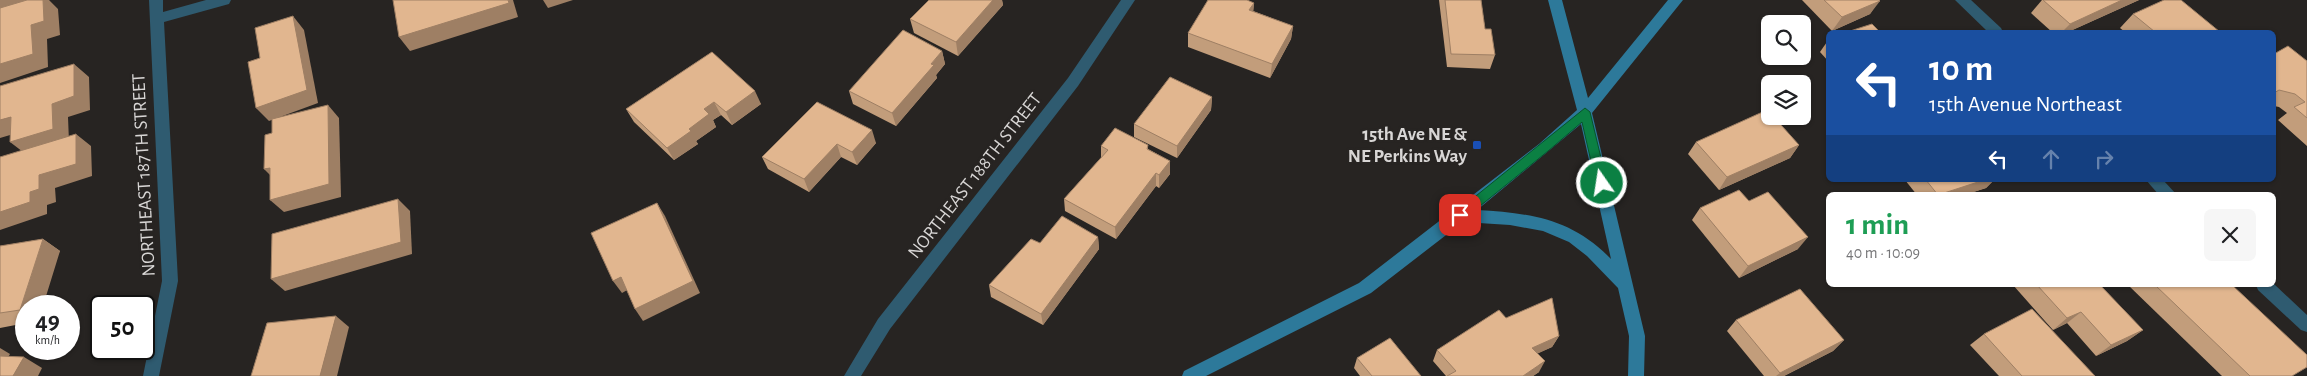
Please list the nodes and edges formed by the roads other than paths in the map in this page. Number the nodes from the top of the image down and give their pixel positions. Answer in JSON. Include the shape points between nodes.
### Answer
{"nodes":[{"id":1,"x":156,"y":0,"type":"edge"},
{"id":2,"x":224,"y":0,"type":"edge"},
{"id":3,"x":1128,"y":0,"type":"edge"},
{"id":4,"x":1555,"y":0,"type":"edge"},
{"id":5,"x":1676,"y":0,"type":"edge"},
{"id":6,"x":1962,"y":0,"type":"edge"},
{"id":7,"x":157,"y":20,"type":"junction"},
{"id":8,"x":1994,"y":30,"type":"edge"},
{"id":9,"x":1585,"y":112,"type":"junction"},
{"id":10,"x":2155,"y":182,"type":"edge"},
{"id":11,"x":2166,"y":192,"type":"edge"},
{"id":12,"x":1460,"y":215,"type":"junction"},
{"id":13,"x":1625,"y":285,"type":"junction"},
{"id":14,"x":2266,"y":287,"type":"edge"},
{"id":15,"x":2307,"y":325,"type":"edge"},
{"id":16,"x":151,"y":376,"type":"edge"},
{"id":17,"x":852,"y":376,"type":"edge"},
{"id":18,"x":1190,"y":376,"type":"edge"},
{"id":19,"x":1636,"y":376,"type":"edge"}],
"edges":[{"from":1,"to":7,"type":"street","name":"NORTHEAST 187TH STREET"},
{"from":2,"to":7,"type":"street"},
{"from":3,"to":17,"type":"street","name":"NORTHEAST 188TH STREET","via":[[1073,82],[884,324]]},
{"from":4,"to":9,"type":"main road"},
{"from":5,"to":9,"type":"main road"},
{"from":6,"to":8,"type":"street"},
{"from":7,"to":16,"type":"street","name":"NORTHEAST 187TH STREET","via":[[170,281]]},
{"from":9,"to":12,"type":"main road"},
{"from":9,"to":13,"type":"main road"},
{"from":10,"to":11,"type":"street"},
{"from":12,"to":13,"type":"main road","via":[[1538,221],[1587,245]]},
{"from":12,"to":18,"type":"main road","via":[[1365,288]]},
{"from":13,"to":19,"type":"main road","via":[[1637,336]]},
{"from":14,"to":15,"type":"street"}]}
